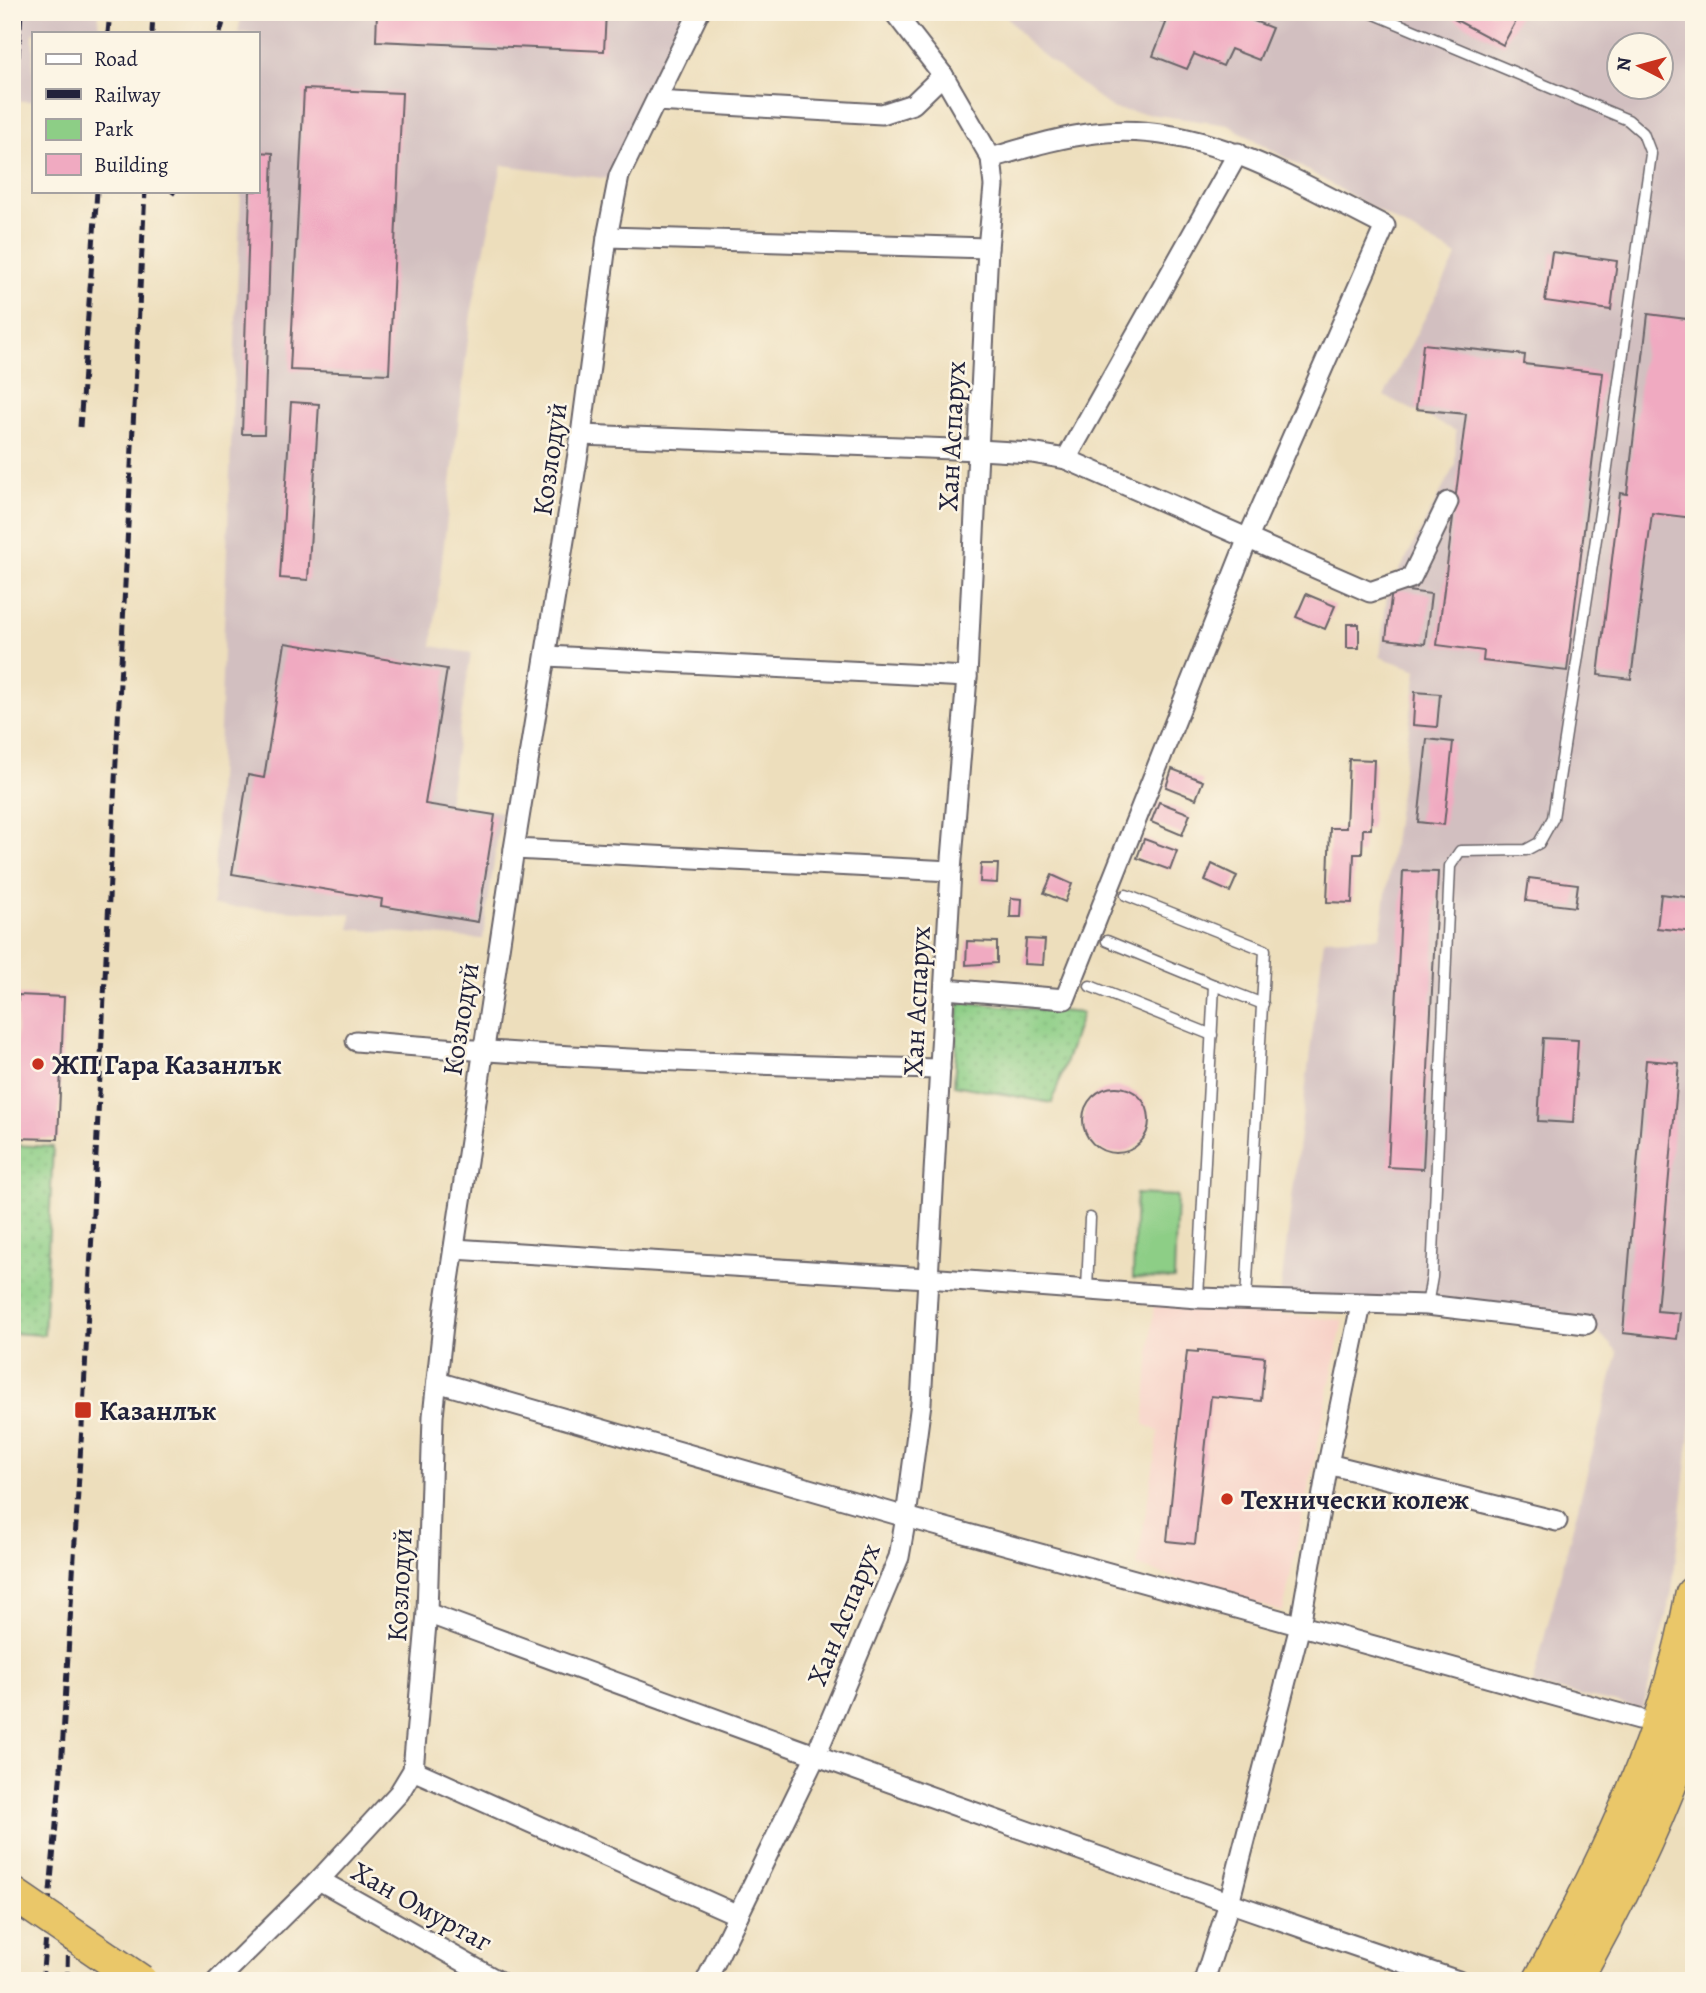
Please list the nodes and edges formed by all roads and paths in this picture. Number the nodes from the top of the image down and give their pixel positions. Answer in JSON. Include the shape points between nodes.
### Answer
{"nodes":[{"id":1,"x":699,"y":12,"type":"edge"},
{"id":2,"x":894,"y":12,"type":"edge"},
{"id":3,"x":1370,"y":12,"type":"edge"},
{"id":4,"x":943,"y":75,"type":"junction"},
{"id":5,"x":656,"y":101,"type":"junction"},
{"id":6,"x":1238,"y":153,"type":"junction"},
{"id":7,"x":991,"y":158,"type":"junction"},
{"id":8,"x":607,"y":237,"type":"junction"},
{"id":9,"x":988,"y":248,"type":"junction"},
{"id":10,"x":581,"y":435,"type":"junction"},
{"id":11,"x":979,"y":450,"type":"junction"},
{"id":12,"x":1066,"y":459,"type":"junction"},
{"id":13,"x":1448,"y":502,"type":"dead end"},
{"id":14,"x":1248,"y":538,"type":"junction"},
{"id":15,"x":547,"y":656,"type":"junction"},
{"id":16,"x":967,"y":677,"type":"junction"},
{"id":17,"x":514,"y":849,"type":"junction"},
{"id":18,"x":951,"y":871,"type":"junction"},
{"id":19,"x":1126,"y":895,"type":"dead end"},
{"id":20,"x":1107,"y":941,"type":"dead end"},
{"id":21,"x":1214,"y":985,"type":"junction"},
{"id":22,"x":1090,"y":986,"type":"dead end"},
{"id":23,"x":944,"y":989,"type":"junction"},
{"id":24,"x":1263,"y":1004,"type":"junction"},
{"id":25,"x":1212,"y":1035,"type":"junction"},
{"id":26,"x":356,"y":1041,"type":"dead end"},
{"id":27,"x":483,"y":1052,"type":"junction"},
{"id":28,"x":940,"y":1069,"type":"junction"},
{"id":29,"x":1090,"y":1218,"type":"dead end"},
{"id":30,"x":454,"y":1249,"type":"junction"},
{"id":31,"x":927,"y":1278,"type":"junction"},
{"id":32,"x":1087,"y":1290,"type":"junction"},
{"id":33,"x":1198,"y":1298,"type":"junction"},
{"id":34,"x":1246,"y":1300,"type":"junction"},
{"id":35,"x":1362,"y":1305,"type":"junction"},
{"id":36,"x":1427,"y":1305,"type":"junction"},
{"id":37,"x":1586,"y":1324,"type":"dead end"},
{"id":38,"x":437,"y":1382,"type":"junction"},
{"id":39,"x":1328,"y":1464,"type":"junction"},
{"id":40,"x":906,"y":1517,"type":"junction"},
{"id":41,"x":1557,"y":1521,"type":"dead end"},
{"id":42,"x":1694,"y":1595,"type":"edge"},
{"id":43,"x":427,"y":1613,"type":"junction"},
{"id":44,"x":1300,"y":1626,"type":"junction"},
{"id":45,"x":1694,"y":1712,"type":"edge"},
{"id":46,"x":1639,"y":1719,"type":"dead end"},
{"id":47,"x":815,"y":1757,"type":"junction"},
{"id":48,"x":413,"y":1770,"type":"junction"},
{"id":49,"x":319,"y":1880,"type":"junction"},
{"id":50,"x":12,"y":1893,"type":"edge"},
{"id":51,"x":1228,"y":1903,"type":"junction"},
{"id":52,"x":738,"y":1916,"type":"junction"},
{"id":53,"x":1607,"y":1918,"type":"junction"},
{"id":54,"x":141,"y":1981,"type":"edge"},
{"id":55,"x":217,"y":1981,"type":"edge"},
{"id":56,"x":498,"y":1981,"type":"edge"},
{"id":57,"x":706,"y":1981,"type":"edge"},
{"id":58,"x":1204,"y":1981,"type":"edge"},
{"id":59,"x":1458,"y":1981,"type":"edge"},
{"id":60,"x":1542,"y":1981,"type":"edge"},
{"id":61,"x":1572,"y":1981,"type":"edge"},
{"id":62,"x":1578,"y":1981,"type":"edge"}],
"edges":[{"from":1,"to":5,"type":"street","name":"Козлодуй"},
{"from":2,"to":4,"type":"street","name":"Хан Аспарух"},
{"from":3,"to":36,"type":"lane","via":[[1628,120],[1643,133],[1651,154],[1553,818],[1539,843],[1526,850],[1460,851],[1450,866],[1432,1277]]},
{"from":4,"to":5,"type":"street","via":[[913,104],[882,114]]},
{"from":4,"to":7,"type":"street","name":"Хан Аспарух"},
{"from":5,"to":8,"type":"street","name":"Козлодуй","via":[[619,176]]},
{"from":6,"to":7,"type":"street","via":[[1136,131],[1058,139]]},
{"from":6,"to":12,"type":"street"},
{"from":6,"to":14,"type":"street","via":[[1385,226]]},
{"from":7,"to":9,"type":"street","name":"Хан Аспарух","via":[[994,186]]},
{"from":8,"to":9,"type":"street"},
{"from":8,"to":10,"type":"street","name":"Козлодуй"},
{"from":9,"to":11,"type":"street","name":"Хан Аспарух"},
{"from":10,"to":11,"type":"street"},
{"from":10,"to":15,"type":"street","name":"Козлодуй"},
{"from":11,"to":12,"type":"street"},
{"from":11,"to":16,"type":"street","name":"Хан Аспарух"},
{"from":12,"to":14,"type":"street"},
{"from":13,"to":14,"type":"street","via":[[1411,578],[1370,592]]},
{"from":14,"to":23,"type":"street","via":[[1065,999]]},
{"from":15,"to":16,"type":"street"},
{"from":15,"to":17,"type":"street","name":"Козлодуй"},
{"from":16,"to":18,"type":"street","name":"Хан Аспарух"},
{"from":17,"to":18,"type":"street"},
{"from":17,"to":27,"type":"street","name":"Козлодуй"},
{"from":18,"to":23,"type":"street","name":"Хан Аспарух"},
{"from":19,"to":24,"type":"lane","via":[[1265,950]]},
{"from":20,"to":21,"type":"lane"},
{"from":21,"to":24,"type":"lane"},
{"from":21,"to":25,"type":"lane"},
{"from":22,"to":25,"type":"lane"},
{"from":23,"to":28,"type":"street","name":"Хан Аспарух"},
{"from":24,"to":34,"type":"lane"},
{"from":25,"to":33,"type":"lane"},
{"from":26,"to":27,"type":"street"},
{"from":27,"to":28,"type":"street","via":[[734,1065]]},
{"from":27,"to":30,"type":"street","name":"Козлодуй"},
{"from":28,"to":31,"type":"street","name":"Хан Аспарух"},
{"from":29,"to":32,"type":"lane"},
{"from":30,"to":31,"type":"street"},
{"from":30,"to":38,"type":"street","name":"Козлодуй"},
{"from":31,"to":32,"type":"street"},
{"from":31,"to":40,"type":"street","name":"Хан Аспарух","via":[[921,1403]]},
{"from":32,"to":33,"type":"street"},
{"from":33,"to":34,"type":"street"},
{"from":34,"to":35,"type":"street"},
{"from":35,"to":36,"type":"street"},
{"from":35,"to":39,"type":"street"},
{"from":36,"to":37,"type":"street"},
{"from":38,"to":40,"type":"street"},
{"from":38,"to":43,"type":"street","name":"Козлодуй"},
{"from":39,"to":41,"type":"street"},
{"from":39,"to":44,"type":"street"},
{"from":40,"to":44,"type":"street"},
{"from":40,"to":47,"type":"street","name":"Хан Аспарух","via":[[899,1557]]},
{"from":42,"to":60,"type":"highway","via":[[1672,1689],[1642,1775],[1608,1855]]},
{"from":43,"to":47,"type":"street"},
{"from":43,"to":48,"type":"street","name":"Козлодуй"},
{"from":44,"to":46,"type":"street"},
{"from":44,"to":51,"type":"street"},
{"from":45,"to":53,"type":"highway","via":[[1669,1783]]},
{"from":47,"to":51,"type":"street"},
{"from":47,"to":52,"type":"street","name":"Хан Аспарух"},
{"from":48,"to":49,"type":"street","name":"Козлодуй","via":[[399,1793]]},
{"from":48,"to":52,"type":"street"},
{"from":49,"to":55,"type":"street","name":"Козлодуй"},
{"from":49,"to":56,"type":"street","name":"Хан Омуртаг"},
{"from":50,"to":54,"type":"main road","bridge":true},
{"from":51,"to":58,"type":"street"},
{"from":51,"to":59,"type":"street"},
{"from":52,"to":57,"type":"street","name":"Хан Аспарух"},
{"from":53,"to":61,"type":"highway"},
{"from":53,"to":62,"type":"highway"}]}
